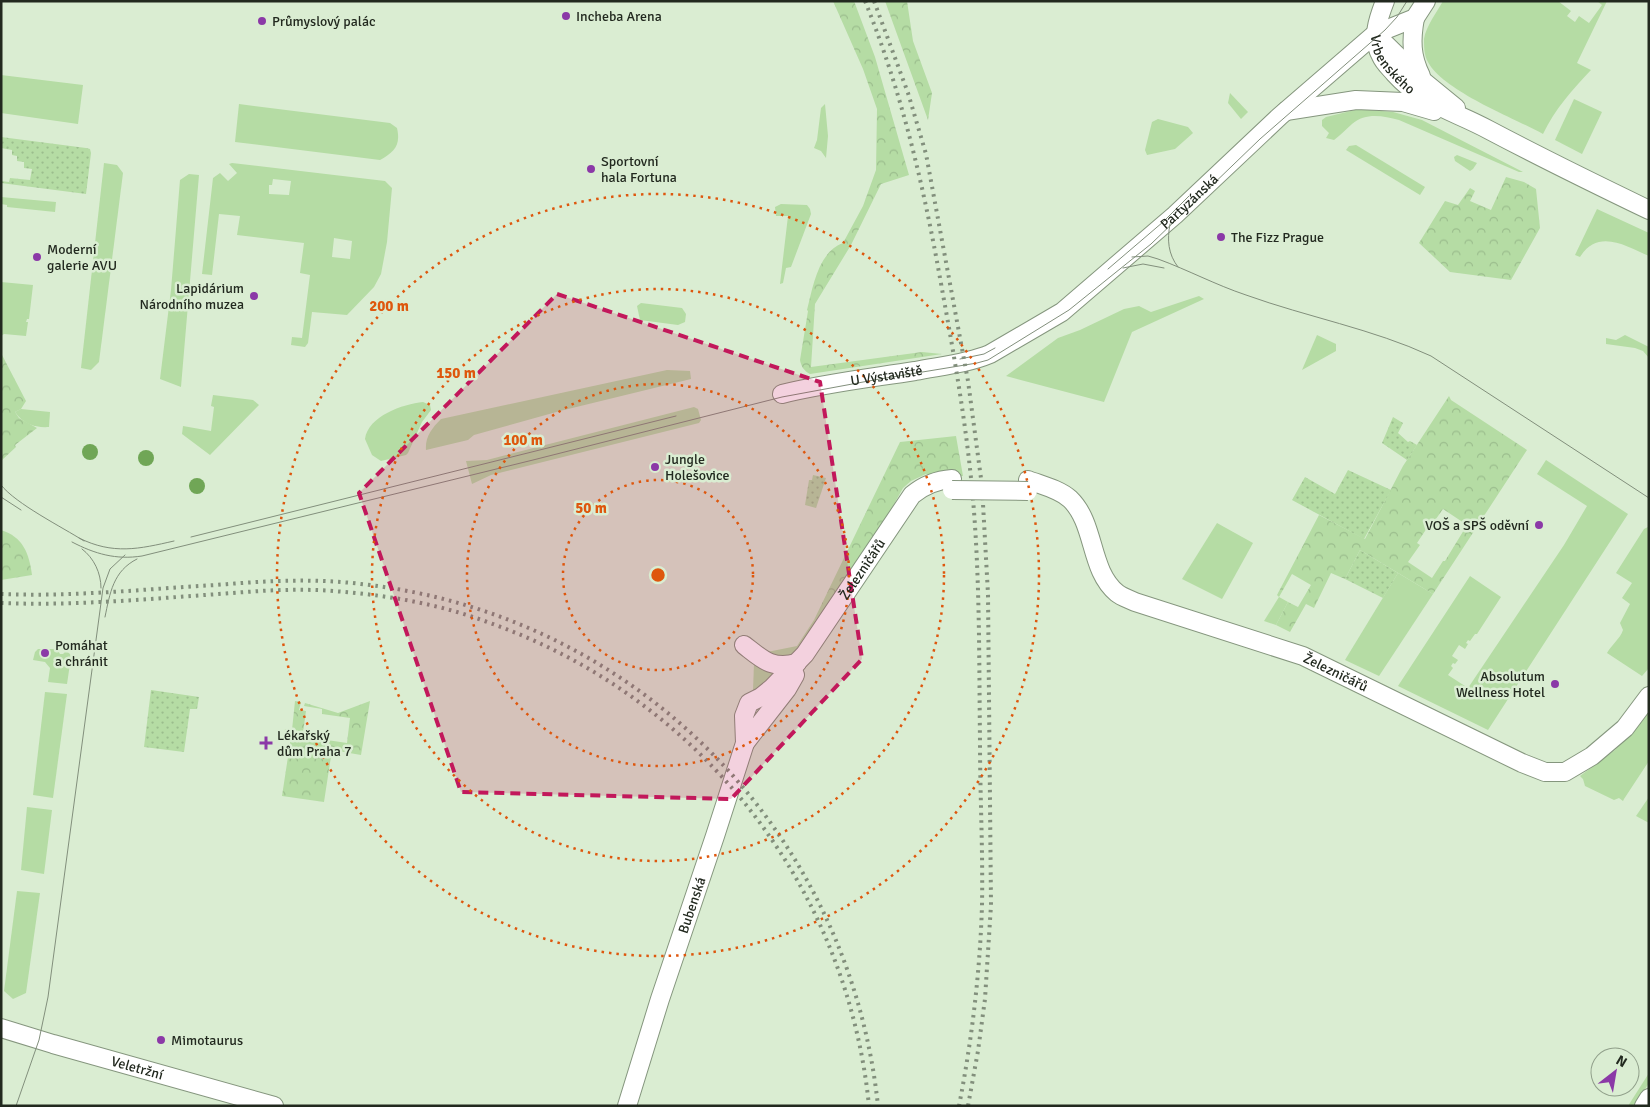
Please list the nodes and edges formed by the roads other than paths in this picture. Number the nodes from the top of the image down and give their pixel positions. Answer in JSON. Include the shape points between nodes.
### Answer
{"nodes":[{"id":1,"x":1385,"y":1,"type":"edge"},
{"id":2,"x":1426,"y":1,"type":"edge"},
{"id":3,"x":1415,"y":18,"type":"junction"},
{"id":4,"x":1375,"y":34,"type":"junction"},
{"id":5,"x":1423,"y":81,"type":"junction"},
{"id":6,"x":1286,"y":111,"type":"junction"},
{"id":7,"x":1473,"y":121,"type":"junction"},
{"id":8,"x":1649,"y":210,"type":"edge"},
{"id":9,"x":990,"y":354,"type":"joint"},
{"id":10,"x":782,"y":394,"type":"dead end"},
{"id":11,"x":744,"y":645,"type":"dead end"},
{"id":12,"x":801,"y":659,"type":"junction"},
{"id":13,"x":1649,"y":696,"type":"edge"},
{"id":14,"x":749,"y":703,"type":"joint"},
{"id":15,"x":745,"y":743,"type":"junction"},
{"id":16,"x":1,"y":1028,"type":"edge"},
{"id":17,"x":1649,"y":1098,"type":"edge"},
{"id":18,"x":274,"y":1106,"type":"edge"},
{"id":19,"x":627,"y":1106,"type":"edge"},
{"id":20,"x":1644,"y":1106,"type":"edge"}],
"edges":[{"from":1,"to":4,"type":"main road"},
{"from":2,"to":3,"type":"main road"},
{"from":3,"to":4,"type":"main road","name":"Partyzánská"},
{"from":3,"to":5,"type":"main road","name":"Vrbenského","via":[[1412,52]]},
{"from":4,"to":5,"type":"main road","name":"Vrbenského"},
{"from":4,"to":6,"type":"main road","name":"Partyzánská"},
{"from":4,"to":7,"type":"main road","name":"Vrbenského","via":[[1381,56],[1404,84],[1431,103]]},
{"from":5,"to":7,"type":"main road","name":"Vrbenského"},
{"from":6,"to":7,"type":"main road","name":"Vrbenského","via":[[1367,99],[1403,102]]},
{"from":6,"to":9,"type":"main road","name":"Partyzánská","via":[[1175,215],[1062,312]]},
{"from":7,"to":8,"type":"main road","name":"Vrbenského"},
{"from":9,"to":10,"type":"main road","name":"U Výstaviště","via":[[945,366]]},
{"from":11,"to":12,"type":"main road","via":[[770,664],[783,666]]},
{"from":12,"to":13,"type":"main road","name":"Železničářů","via":[[908,499],[940,480],[952,484],[1047,487],[1068,497],[1083,518],[1102,572],[1119,595],[1303,656],[1545,772],[1565,772],[1592,756],[1625,728]]},
{"from":12,"to":14,"type":"main road","name":"Železničářů","via":[[772,688]]},
{"from":12,"to":15,"type":"main road","name":"Železničářů","via":[[787,689]]},
{"from":14,"to":15,"type":"main road","name":"Bubenská","via":[[744,716]]},
{"from":15,"to":19,"type":"main road","name":"Bubenská"},
{"from":16,"to":18,"type":"main road","name":"Veletržní"},
{"from":17,"to":20,"type":"main road"}]}
